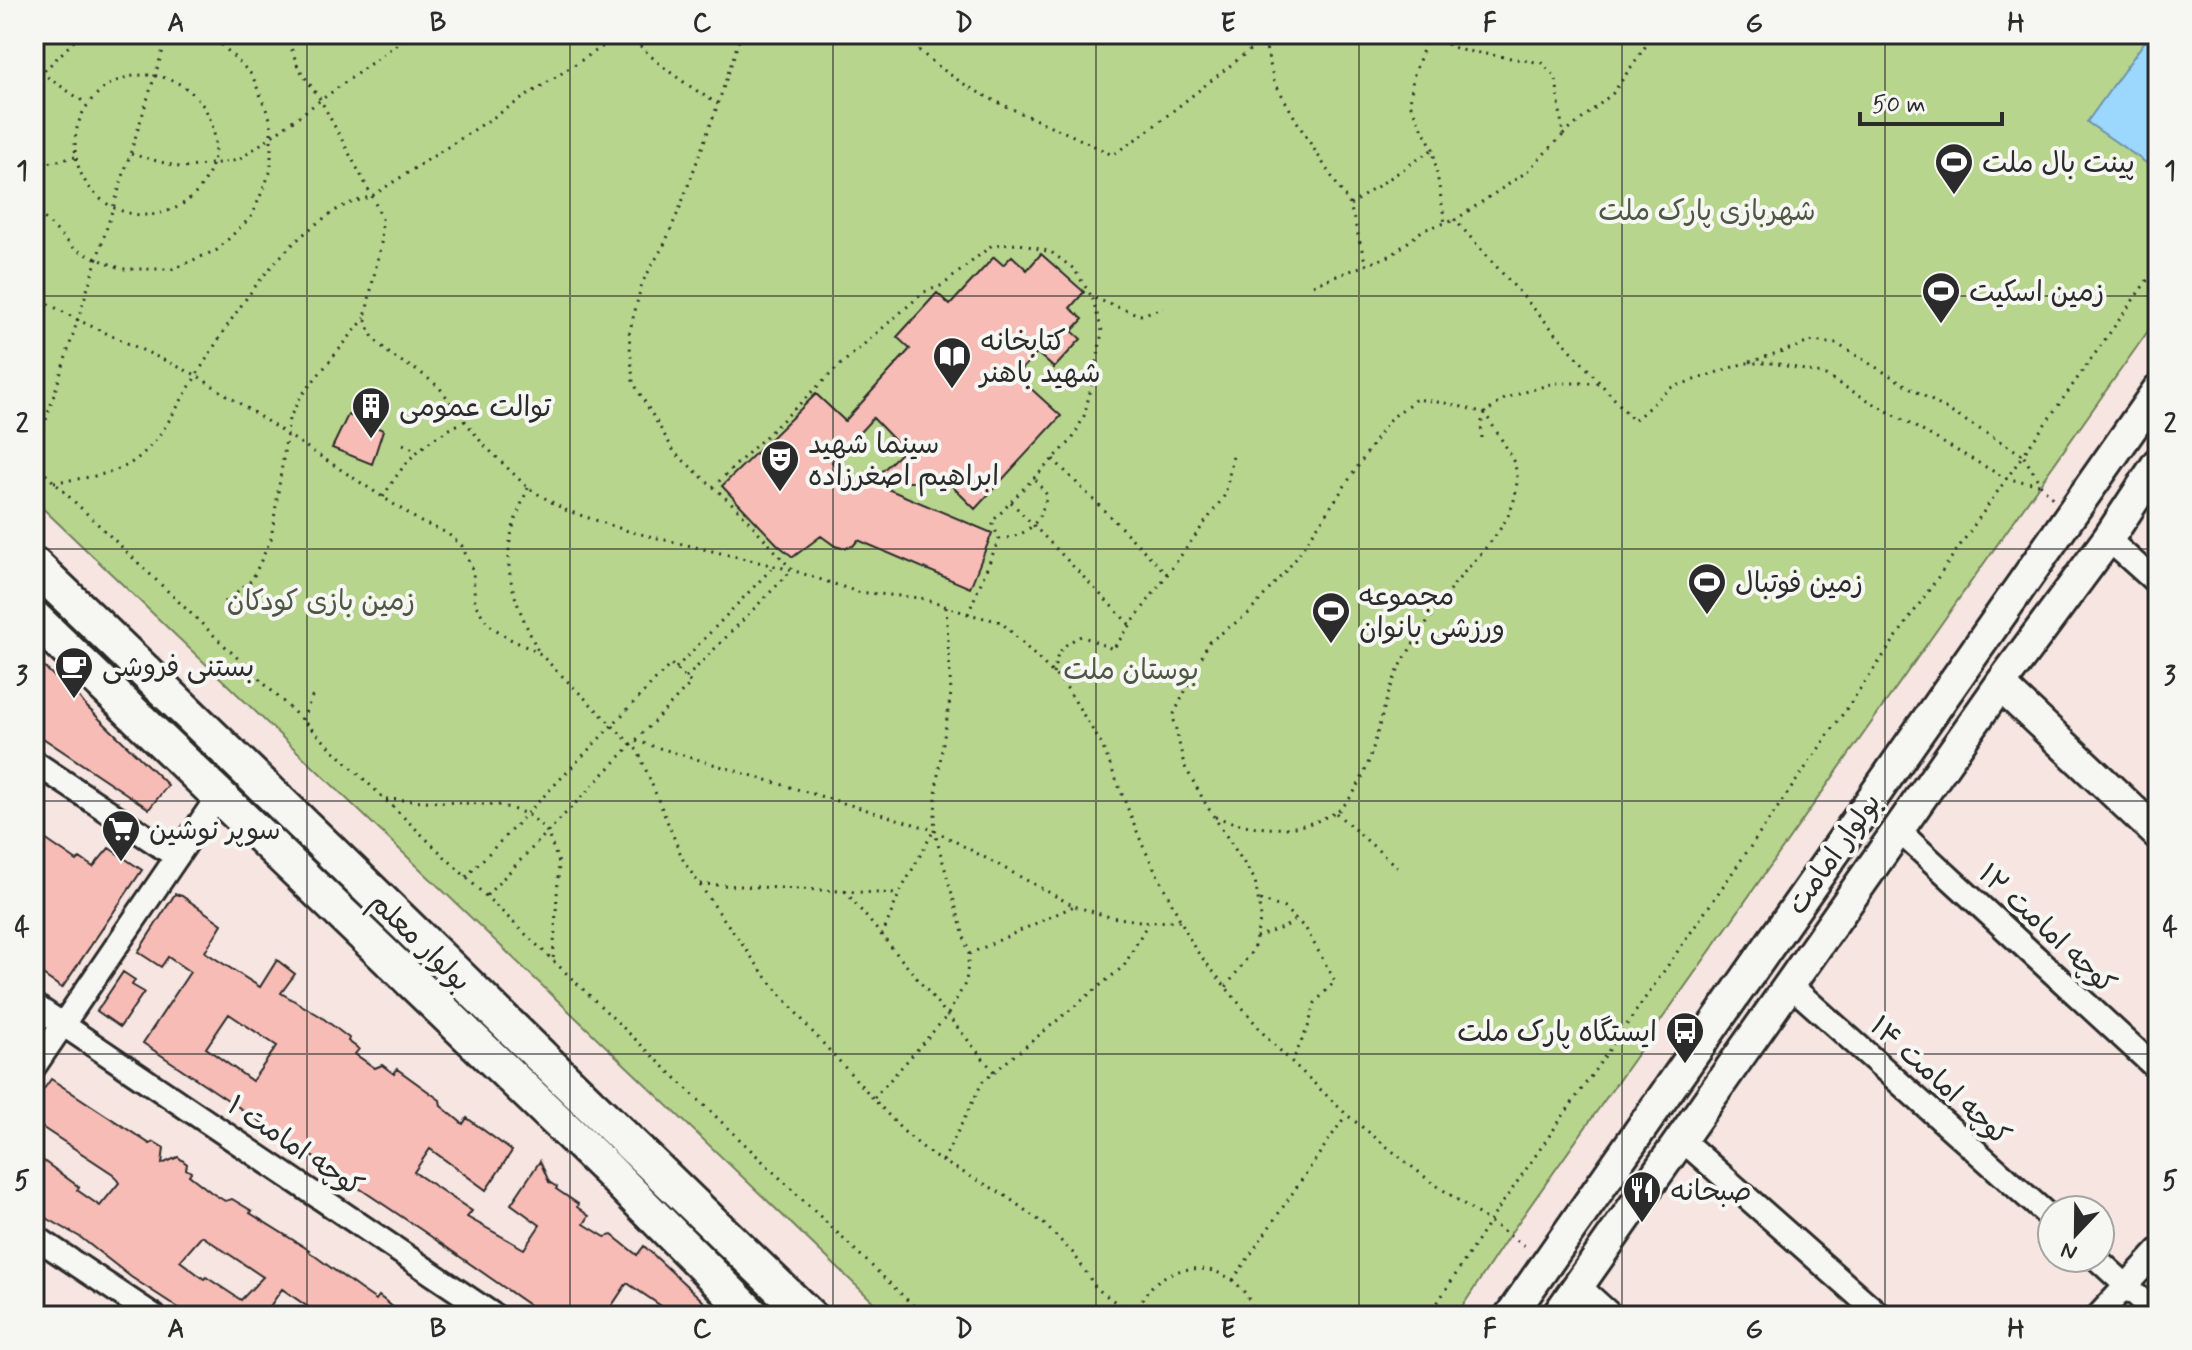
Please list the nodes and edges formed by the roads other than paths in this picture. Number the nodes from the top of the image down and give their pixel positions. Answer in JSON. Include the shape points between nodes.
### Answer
{"nodes":[{"id":1,"x":2158,"y":390,"type":"edge"},
{"id":2,"x":2158,"y":463,"type":"edge"},
{"id":3,"x":2108,"y":539,"type":"junction"},
{"id":4,"x":34,"y":565,"type":"edge"},
{"id":5,"x":2158,"y":584,"type":"edge"},
{"id":6,"x":34,"y":618,"type":"edge"},
{"id":7,"x":2000,"y":685,"type":"junction"},
{"id":8,"x":34,"y":762,"type":"edge"},
{"id":9,"x":219,"y":795,"type":"junction"},
{"id":10,"x":1898,"y":830,"type":"junction"},
{"id":11,"x":2158,"y":834,"type":"edge"},
{"id":12,"x":177,"y":857,"type":"junction"},
{"id":13,"x":1790,"y":985,"type":"junction"},
{"id":14,"x":34,"y":1005,"type":"edge"},
{"id":15,"x":63,"y":1025,"type":"junction"},
{"id":16,"x":34,"y":1067,"type":"edge"},
{"id":17,"x":2158,"y":1070,"type":"edge"},
{"id":18,"x":1681,"y":1139,"type":"junction"},
{"id":19,"x":2036,"y":1205,"type":"edge"},
{"id":20,"x":34,"y":1236,"type":"edge"},
{"id":21,"x":2158,"y":1251,"type":"edge"},
{"id":22,"x":2114,"y":1274,"type":"edge"},
{"id":23,"x":768,"y":1276,"type":"junction"},
{"id":24,"x":2127,"y":1285,"type":"junction"},
{"id":25,"x":1579,"y":1286,"type":"junction"},
{"id":26,"x":743,"y":1312,"type":"edge"},
{"id":27,"x":2158,"y":1315,"type":"edge"},
{"id":28,"x":154,"y":1316,"type":"edge"},
{"id":29,"x":495,"y":1316,"type":"edge"},
{"id":30,"x":809,"y":1316,"type":"edge"},
{"id":31,"x":1510,"y":1316,"type":"edge"},
{"id":32,"x":1557,"y":1316,"type":"edge"},
{"id":33,"x":1612,"y":1316,"type":"edge"},
{"id":34,"x":1881,"y":1316,"type":"edge"},
{"id":35,"x":2098,"y":1316,"type":"edge"}],
"edges":[{"from":1,"to":31,"type":"main road","name":"بولوار امامت"},
{"from":2,"to":3,"type":"main road","name":"بولوار امامت"},
{"from":3,"to":5,"type":"street"},
{"from":3,"to":7,"type":"main road","name":"بولوار امامت"},
{"from":4,"to":23,"type":"main road","name":"بولوار معلم"},
{"from":6,"to":9,"type":"main road","name":"بولوار معلم"},
{"from":7,"to":10,"type":"main road","name":"بولوار امامت"},
{"from":7,"to":11,"type":"main road"},
{"from":8,"to":12,"type":"street"},
{"from":9,"to":12,"type":"street"},
{"from":9,"to":26,"type":"main road","name":"بولوار معلم","via":[[605,1167]]},
{"from":10,"to":13,"type":"main road","name":"بولوار امامت"},
{"from":10,"to":17,"type":"street","name":"کوچه امامت ۱۲"},
{"from":12,"to":15,"type":"street"},
{"from":13,"to":18,"type":"main road","name":"بولوار امامت"},
{"from":13,"to":19,"type":"street","name":"کوچه امامت ۱۴"},
{"from":14,"to":15,"type":"street","name":"کوچه امامت ۱"},
{"from":15,"to":16,"type":"street"},
{"from":15,"to":29,"type":"street","name":"کوچه امامت ۱"},
{"from":18,"to":25,"type":"main road","name":"بولوار امامت"},
{"from":18,"to":34,"type":"street"},
{"from":20,"to":28,"type":"street"},
{"from":21,"to":24,"type":"street"},
{"from":22,"to":24,"type":"street"},
{"from":23,"to":26,"type":"main road"},
{"from":23,"to":30,"type":"main road","name":"بولوار معلم"},
{"from":24,"to":27,"type":"street"},
{"from":24,"to":35,"type":"street"},
{"from":25,"to":32,"type":"main road","name":"بولوار امامت"},
{"from":25,"to":33,"type":"street"}]}
